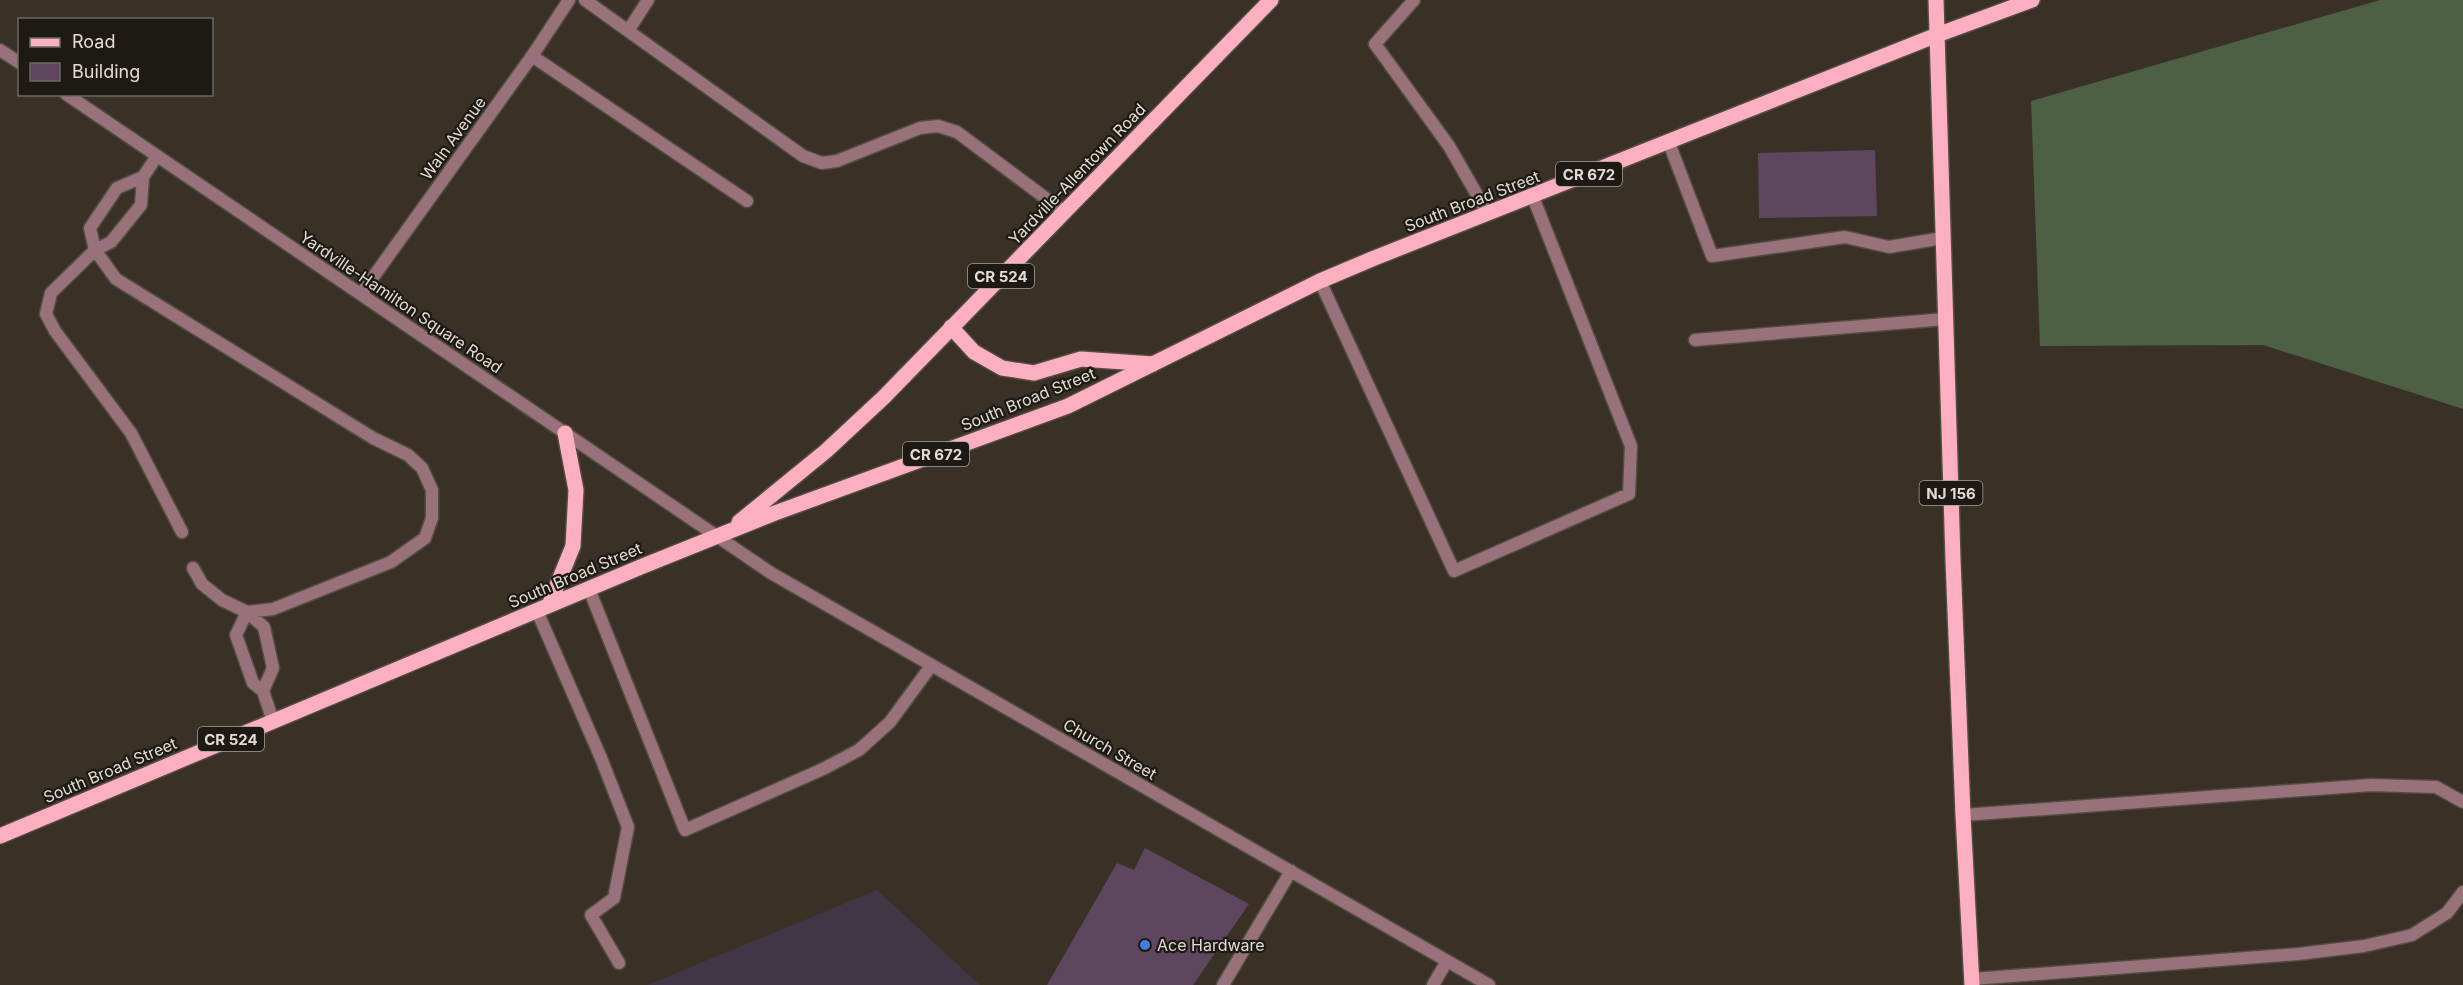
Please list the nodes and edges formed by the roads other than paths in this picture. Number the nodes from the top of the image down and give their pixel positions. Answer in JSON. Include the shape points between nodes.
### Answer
{"nodes":[{"id":1,"x":569,"y":0,"type":"edge"},
{"id":2,"x":585,"y":0,"type":"edge"},
{"id":3,"x":648,"y":0,"type":"edge"},
{"id":4,"x":1271,"y":0,"type":"edge"},
{"id":5,"x":1414,"y":0,"type":"edge"},
{"id":6,"x":1936,"y":0,"type":"edge"},
{"id":7,"x":2032,"y":0,"type":"edge"},
{"id":8,"x":628,"y":31,"type":"junction"},
{"id":9,"x":1937,"y":35,"type":"junction"},
{"id":10,"x":0,"y":50,"type":"edge"},
{"id":11,"x":532,"y":56,"type":"junction"},
{"id":12,"x":18,"y":62,"type":"edge"},
{"id":13,"x":69,"y":96,"type":"edge"},
{"id":14,"x":1670,"y":143,"type":"junction"},
{"id":15,"x":157,"y":156,"type":"junction"},
{"id":16,"x":143,"y":177,"type":"junction"},
{"id":17,"x":1533,"y":197,"type":"junction"},
{"id":18,"x":747,"y":201,"type":"dead end"},
{"id":19,"x":1064,"y":212,"type":"junction"},
{"id":20,"x":1488,"y":214,"type":"junction"},
{"id":21,"x":1943,"y":238,"type":"junction"},
{"id":22,"x":95,"y":250,"type":"junction"},
{"id":23,"x":1320,"y":281,"type":"junction"},
{"id":24,"x":361,"y":294,"type":"junction"},
{"id":25,"x":1946,"y":319,"type":"junction"},
{"id":26,"x":951,"y":327,"type":"junction"},
{"id":27,"x":1695,"y":340,"type":"dead end"},
{"id":28,"x":1153,"y":364,"type":"junction"},
{"id":29,"x":565,"y":433,"type":"junction"},
{"id":30,"x":182,"y":532,"type":"dead end"},
{"id":31,"x":717,"y":537,"type":"junction"},
{"id":32,"x":193,"y":568,"type":"dead end"},
{"id":33,"x":589,"y":589,"type":"junction"},
{"id":34,"x":543,"y":608,"type":"junction"},
{"id":35,"x":247,"y":612,"type":"junction"},
{"id":36,"x":931,"y":666,"type":"junction"},
{"id":37,"x":263,"y":691,"type":"junction"},
{"id":38,"x":273,"y":721,"type":"junction"},
{"id":39,"x":2463,"y":802,"type":"edge"},
{"id":40,"x":1963,"y":815,"type":"junction"},
{"id":41,"x":0,"y":836,"type":"edge"},
{"id":42,"x":1291,"y":871,"type":"junction"},
{"id":43,"x":2463,"y":892,"type":"edge"},
{"id":44,"x":1447,"y":961,"type":"junction"},
{"id":45,"x":619,"y":963,"type":"dead end"},
{"id":46,"x":1972,"y":982,"type":"edge"},
{"id":47,"x":1223,"y":985,"type":"edge"},
{"id":48,"x":1433,"y":985,"type":"edge"},
{"id":49,"x":1489,"y":985,"type":"edge"}],
"edges":[{"from":1,"to":11,"type":"street","name":"Waln Avenue"},
{"from":2,"to":8,"type":"street"},
{"from":3,"to":8,"type":"street"},
{"from":4,"to":19,"type":"main road","name":"Yardville-Allentown Road","number":"CR 524"},
{"from":5,"to":20,"type":"street","via":[[1375,44],[1449,146]]},
{"from":6,"to":9,"type":"main road","number":"NJ 156"},
{"from":7,"to":9,"type":"main road","name":"South Broad Street","number":"CR 672"},
{"from":8,"to":19,"type":"street","via":[[803,156],[822,163],[837,161],[920,128],[938,126],[957,132]]},
{"from":9,"to":14,"type":"main road","name":"South Broad Street","number":"CR 672"},
{"from":9,"to":21,"type":"main road","number":"NJ 156"},
{"from":10,"to":12,"type":"street"},
{"from":11,"to":18,"type":"street"},
{"from":11,"to":24,"type":"street","name":"Waln Avenue"},
{"from":13,"to":15,"type":"street","name":"Yardville-Hamilton Square Road"},
{"from":14,"to":17,"type":"main road","name":"South Broad Street","number":"CR 672"},
{"from":14,"to":21,"type":"street","via":[[1712,256],[1845,237],[1888,247]]},
{"from":15,"to":16,"type":"street"},
{"from":15,"to":24,"type":"street","name":"Yardville-Hamilton Square Road"},
{"from":16,"to":22,"type":"street","via":[[141,205],[111,242]]},
{"from":16,"to":22,"type":"street","via":[[117,188],[90,228]]},
{"from":17,"to":20,"type":"main road","name":"South Broad Street","number":"CR 672"},
{"from":17,"to":23,"type":"street","via":[[1631,446],[1629,494],[1454,571]]},
{"from":19,"to":26,"type":"main road","name":"Yardville-Allentown Road","number":"CR 524"},
{"from":20,"to":23,"type":"main road","name":"South Broad Street","number":"CR 672"},
{"from":21,"to":25,"type":"main road","number":"NJ 156"},
{"from":22,"to":30,"type":"street","via":[[51,293],[46,314],[131,433]]},
{"from":22,"to":35,"type":"street","via":[[116,279],[373,438],[408,455],[422,468],[432,490],[432,518],[425,538],[391,562],[273,609]]},
{"from":23,"to":28,"type":"main road","name":"South Broad Street","number":"CR 672"},
{"from":24,"to":29,"type":"street","name":"Yardville-Hamilton Square Road"},
{"from":25,"to":27,"type":"street"},
{"from":25,"to":40,"type":"main road","number":"NJ 156"},
{"from":26,"to":28,"type":"main road","via":[[974,352],[1002,368],[1034,373],[1081,359]]},
{"from":26,"to":31,"type":"main road","name":"Yardville-Allentown Road","number":"CR 524","via":[[826,451]]},
{"from":28,"to":31,"type":"main road","name":"South Broad Street","number":"CR 672","via":[[1068,405]]},
{"from":29,"to":31,"type":"street","name":"Yardville-Hamilton Square Road"},
{"from":29,"to":34,"type":"main road","via":[[576,490],[573,546]]},
{"from":31,"to":33,"type":"main road","name":"South Broad Street","number":"CR 524"},
{"from":31,"to":36,"type":"street","name":"Church Street"},
{"from":32,"to":35,"type":"street","via":[[202,584],[222,600]]},
{"from":33,"to":34,"type":"main road","name":"South Broad Street","number":"CR 524"},
{"from":33,"to":36,"type":"street","via":[[685,830],[859,750],[890,722]]},
{"from":34,"to":38,"type":"main road","name":"South Broad Street","number":"CR 524"},
{"from":34,"to":45,"type":"street","via":[[627,827],[614,898],[591,915]]},
{"from":35,"to":37,"type":"street","via":[[236,635],[253,683]]},
{"from":35,"to":37,"type":"street","via":[[264,627],[273,668]]},
{"from":36,"to":42,"type":"street","name":"Church Street"},
{"from":37,"to":38,"type":"street"},
{"from":38,"to":41,"type":"main road","name":"South Broad Street","number":"CR 524"},
{"from":39,"to":40,"type":"street","via":[[2436,787],[2371,785]]},
{"from":40,"to":46,"type":"main road","number":"NJ 156"},
{"from":42,"to":44,"type":"street","name":"Church Street"},
{"from":42,"to":47,"type":"street"},
{"from":43,"to":46,"type":"street","via":[[2447,913],[2412,934],[2364,946]]},
{"from":44,"to":48,"type":"street"},
{"from":44,"to":49,"type":"street","name":"Church Street"}]}
